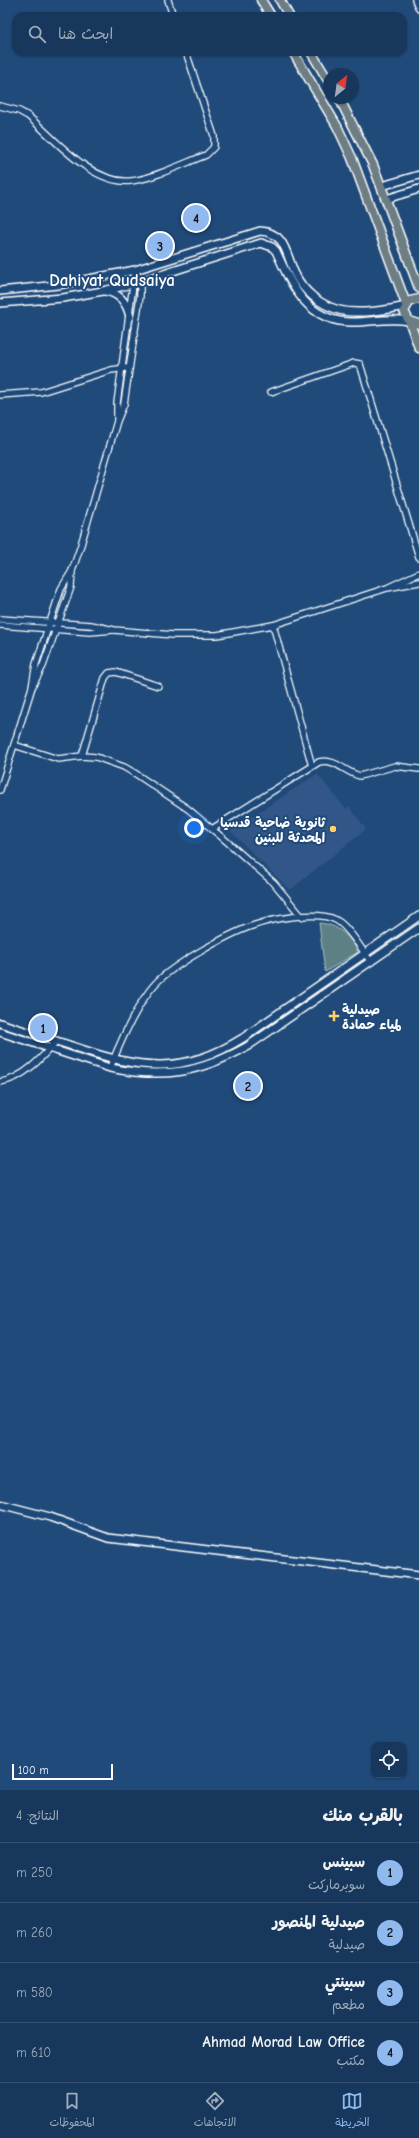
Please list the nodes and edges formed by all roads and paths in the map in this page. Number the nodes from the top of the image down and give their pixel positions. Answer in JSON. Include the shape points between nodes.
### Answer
{"nodes":[{"id":1,"x":168,"y":0,"type":"edge"},
{"id":2,"x":262,"y":0,"type":"edge"},
{"id":3,"x":280,"y":0,"type":"edge"},
{"id":4,"x":415,"y":0,"type":"edge"},
{"id":5,"x":419,"y":9,"type":"edge"},
{"id":6,"x":172,"y":12,"type":"edge"},
{"id":7,"x":269,"y":12,"type":"edge"},
{"id":8,"x":287,"y":12,"type":"edge"},
{"id":9,"x":187,"y":56,"type":"edge"},
{"id":10,"x":295,"y":56,"type":"edge"},
{"id":11,"x":313,"y":56,"type":"edge"},
{"id":12,"x":323,"y":72,"type":"edge"},
{"id":13,"x":341,"y":104,"type":"edge"},
{"id":14,"x":0,"y":106,"type":"edge"},
{"id":15,"x":419,"y":175,"type":"edge"},
{"id":16,"x":382,"y":186,"type":"junction"},
{"id":17,"x":419,"y":189,"type":"edge"},
{"id":18,"x":386,"y":199,"type":"junction"},
{"id":19,"x":273,"y":233,"type":"junction"},
{"id":20,"x":267,"y":244,"type":"junction"},
{"id":21,"x":135,"y":270,"type":"junction"},
{"id":22,"x":140,"y":281,"type":"junction"},
{"id":23,"x":132,"y":284,"type":"junction"},
{"id":24,"x":419,"y":288,"type":"edge"},
{"id":25,"x":0,"y":291,"type":"edge"},
{"id":26,"x":103,"y":291,"type":"junction"},
{"id":27,"x":419,"y":299,"type":"edge"},
{"id":28,"x":0,"y":303,"type":"edge"},
{"id":29,"x":406,"y":305,"type":"junction"},
{"id":30,"x":388,"y":309,"type":"junction"},
{"id":31,"x":130,"y":317,"type":"junction"},
{"id":32,"x":390,"y":319,"type":"junction"},
{"id":33,"x":410,"y":322,"type":"junction"},
{"id":34,"x":419,"y":324,"type":"edge"},
{"id":35,"x":419,"y":348,"type":"edge"},
{"id":36,"x":123,"y":368,"type":"junction"},
{"id":37,"x":130,"y":368,"type":"junction"},
{"id":38,"x":271,"y":392,"type":"dead end"},
{"id":39,"x":0,"y":395,"type":"edge"},
{"id":40,"x":117,"y":421,"type":"junction"},
{"id":41,"x":419,"y":557,"type":"edge"},
{"id":42,"x":72,"y":571,"type":"junction"},
{"id":43,"x":419,"y":573,"type":"edge"},
{"id":44,"x":419,"y":582,"type":"edge"},
{"id":45,"x":387,"y":588,"type":"junction"},
{"id":46,"x":0,"y":619,"type":"edge"},
{"id":47,"x":50,"y":622,"type":"junction"},
{"id":48,"x":59,"y":623,"type":"junction"},
{"id":49,"x":0,"y":625,"type":"edge"},
{"id":50,"x":273,"y":625,"type":"junction"},
{"id":51,"x":47,"y":629,"type":"junction"},
{"id":52,"x":56,"y":630,"type":"junction"},
{"id":53,"x":114,"y":630,"type":"junction"},
{"id":54,"x":32,"y":686,"type":"junction"},
{"id":55,"x":158,"y":686,"type":"dead end"},
{"id":56,"x":14,"y":745,"type":"junction"},
{"id":57,"x":82,"y":756,"type":"junction"},
{"id":58,"x":312,"y":766,"type":"junction"},
{"id":59,"x":419,"y":769,"type":"edge"},
{"id":60,"x":0,"y":790,"type":"edge"},
{"id":61,"x":212,"y":830,"type":"junction"},
{"id":62,"x":419,"y":916,"type":"edge"},
{"id":63,"x":302,"y":917,"type":"junction"},
{"id":64,"x":419,"y":928,"type":"edge"},
{"id":65,"x":365,"y":955,"type":"junction"},
{"id":66,"x":371,"y":962,"type":"junction"},
{"id":67,"x":0,"y":1023,"type":"edge"},
{"id":68,"x":260,"y":1026,"type":"junction"},
{"id":69,"x":0,"y":1032,"type":"edge"},
{"id":70,"x":265,"y":1034,"type":"junction"},
{"id":71,"x":56,"y":1041,"type":"junction"},
{"id":72,"x":50,"y":1048,"type":"junction"},
{"id":73,"x":113,"y":1060,"type":"junction"},
{"id":74,"x":110,"y":1068,"type":"junction"},
{"id":75,"x":0,"y":1082,"type":"edge"},
{"id":76,"x":0,"y":1504,"type":"edge"},
{"id":77,"x":419,"y":1575,"type":"edge"}],
"edges":[{"from":1,"to":6,"type":"street"},
{"from":2,"to":7,"type":"main road"},
{"from":3,"to":8,"type":"main road"},
{"from":4,"to":5,"type":"street"},
{"from":9,"to":14,"type":"street","via":[[214,136],[214,147],[206,155],[138,179],[121,182],[92,171],[28,116]]},
{"from":10,"to":29,"type":"main road","via":[[337,126],[352,158]]},
{"from":11,"to":12,"type":"main road"},
{"from":13,"to":16,"type":"main road"},
{"from":15,"to":16,"type":"main road"},
{"from":16,"to":18,"type":"main road"},
{"from":17,"to":18,"type":"main road"},
{"from":18,"to":24,"type":"main road"},
{"from":19,"to":20,"type":"main road"},
{"from":19,"to":21,"type":"main road","via":[[250,233]]},
{"from":19,"to":30,"type":"main road","via":[[284,242],[295,274],[303,287],[325,305],[353,312]]},
{"from":20,"to":22,"type":"main road","via":[[256,244]]},
{"from":20,"to":32,"type":"main road","via":[[276,251],[296,294],[321,314],[353,322]]},
{"from":21,"to":22,"type":"street"},
{"from":21,"to":23,"type":"street"},
{"from":21,"to":25,"type":"main road","via":[[58,285]]},
{"from":22,"to":23,"type":"main road"},
{"from":22,"to":37,"type":"street"},
{"from":23,"to":26,"type":"main road"},
{"from":23,"to":31,"type":"street"},
{"from":26,"to":28,"type":"main road","via":[[63,298]]},
{"from":26,"to":31,"type":"main road","via":[[114,294],[123,301]]},
{"from":27,"to":29,"type":"main road","via":[[414,299]]},
{"from":29,"to":30,"type":"main road"},
{"from":29,"to":33,"type":"main road","via":[[406,317]]},
{"from":30,"to":32,"type":"main road"},
{"from":31,"to":36,"type":"street"},
{"from":32,"to":33,"type":"main road"},
{"from":33,"to":34,"type":"main road"},
{"from":33,"to":35,"type":"main road"},
{"from":36,"to":37,"type":"street"},
{"from":36,"to":39,"type":"street","via":[[41,392]]},
{"from":36,"to":40,"type":"street","via":[[117,403]]},
{"from":37,"to":40,"type":"street","via":[[124,404]]},
{"from":38,"to":41,"type":"street","via":[[354,363],[360,364]]},
{"from":40,"to":42,"type":"street"},
{"from":42,"to":47,"type":"street","via":[[64,584]]},
{"from":42,"to":48,"type":"street","via":[[71,587]]},
{"from":43,"to":45,"type":"street"},
{"from":44,"to":45,"type":"street"},
{"from":45,"to":50,"type":"street"},
{"from":46,"to":47,"type":"street"},
{"from":47,"to":48,"type":"street"},
{"from":47,"to":51,"type":"street"},
{"from":48,"to":52,"type":"street"},
{"from":48,"to":53,"type":"street"},
{"from":49,"to":51,"type":"street"},
{"from":50,"to":53,"type":"street","via":[[246,631],[203,635]]},
{"from":50,"to":58,"type":"street"},
{"from":51,"to":52,"type":"street"},
{"from":51,"to":54,"type":"street","via":[[34,670]]},
{"from":52,"to":53,"type":"street","via":[[96,633]]},
{"from":52,"to":54,"type":"street"},
{"from":54,"to":56,"type":"street"},
{"from":55,"to":57,"type":"street","via":[[116,672],[109,673],[105,678]]},
{"from":56,"to":57,"type":"street","via":[[58,759]]},
{"from":56,"to":60,"type":"street"},
{"from":57,"to":61,"type":"street","via":[[111,762],[136,774],[188,809]]},
{"from":58,"to":59,"type":"street","via":[[330,761],[360,776],[395,766]]},
{"from":58,"to":61,"type":"street"},
{"from":61,"to":63,"type":"street","via":[[274,883]]},
{"from":62,"to":65,"type":"main road"},
{"from":63,"to":65,"type":"street","via":[[323,916],[337,920]]},
{"from":63,"to":73,"type":"street","via":[[251,926],[168,971],[145,997]]},
{"from":64,"to":66,"type":"main road"},
{"from":65,"to":66,"type":"street"},
{"from":65,"to":68,"type":"main road"},
{"from":66,"to":70,"type":"main road"},
{"from":67,"to":71,"type":"main road"},
{"from":68,"to":70,"type":"main road"},
{"from":68,"to":73,"type":"main road","via":[[224,1049],[192,1061],[145,1066]]},
{"from":69,"to":72,"type":"main road"},
{"from":70,"to":74,"type":"main road","via":[[222,1060],[195,1070],[157,1074]]},
{"from":71,"to":72,"type":"street"},
{"from":71,"to":73,"type":"main road"},
{"from":72,"to":74,"type":"main road"},
{"from":72,"to":75,"type":"street","via":[[31,1067]]},
{"from":73,"to":74,"type":"street"},
{"from":76,"to":77,"type":"main road","via":[[50,1517],[108,1538]]}]}
